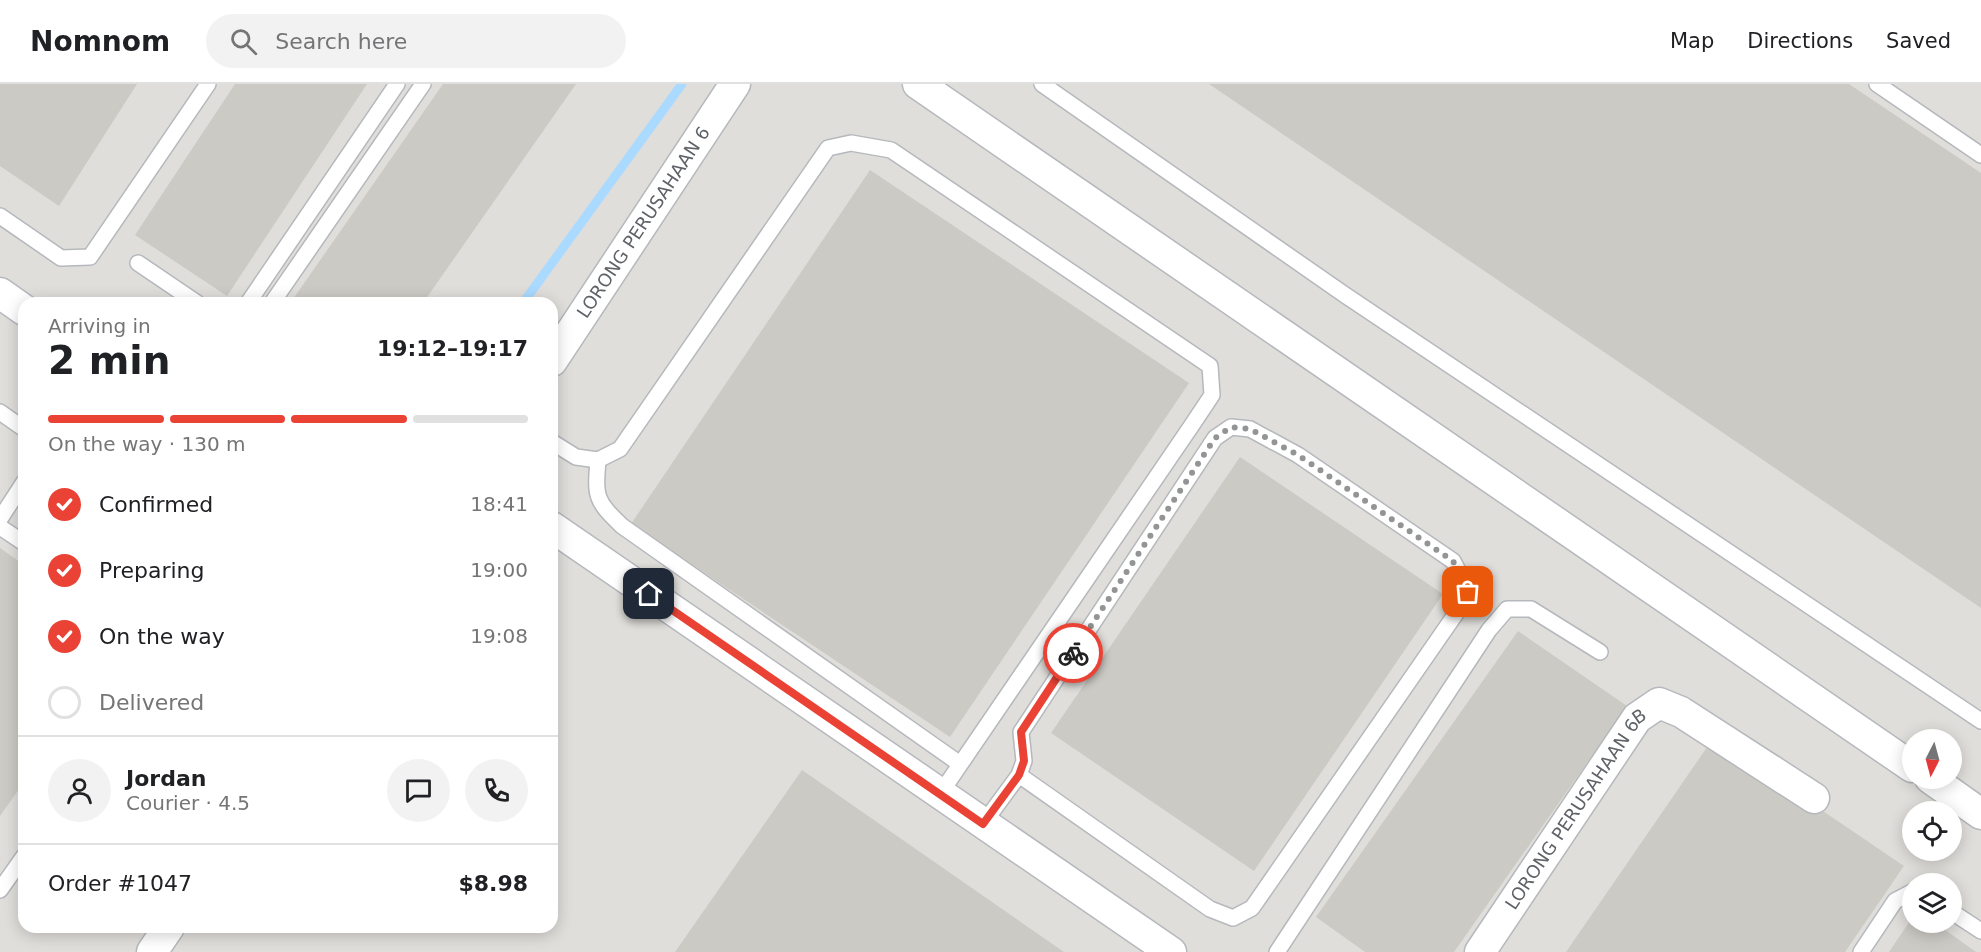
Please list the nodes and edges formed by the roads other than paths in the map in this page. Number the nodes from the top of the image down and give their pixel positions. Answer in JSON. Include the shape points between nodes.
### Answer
{"nodes":[{"id":1,"x":208,"y":84,"type":"edge"},
{"id":2,"x":397,"y":84,"type":"edge"},
{"id":3,"x":423,"y":84,"type":"edge"},
{"id":4,"x":735,"y":84,"type":"edge"},
{"id":5,"x":918,"y":84,"type":"edge"},
{"id":6,"x":1042,"y":84,"type":"edge"},
{"id":7,"x":1876,"y":84,"type":"edge"},
{"id":8,"x":1981,"y":155,"type":"edge"},
{"id":9,"x":0,"y":216,"type":"edge"},
{"id":10,"x":138,"y":263,"type":"dead end"},
{"id":11,"x":0,"y":293,"type":"edge"},
{"id":12,"x":188,"y":297,"type":"edge"},
{"id":13,"x":252,"y":297,"type":"edge"},
{"id":14,"x":276,"y":297,"type":"edge"},
{"id":15,"x":18,"y":306,"type":"edge"},
{"id":16,"x":558,"y":352,"type":"edge"},
{"id":17,"x":0,"y":412,"type":"edge"},
{"id":18,"x":18,"y":425,"type":"edge"},
{"id":19,"x":558,"y":446,"type":"edge"},
{"id":20,"x":598,"y":460,"type":"junction"},
{"id":21,"x":18,"y":491,"type":"edge"},
{"id":22,"x":0,"y":519,"type":"edge"},
{"id":23,"x":0,"y":527,"type":"edge"},
{"id":24,"x":558,"y":531,"type":"edge"},
{"id":25,"x":18,"y":539,"type":"edge"},
{"id":26,"x":1600,"y":652,"type":"dead end"},
{"id":27,"x":1981,"y":721,"type":"edge"},
{"id":28,"x":1902,"y":760,"type":"edge"},
{"id":29,"x":960,"y":764,"type":"junction"},
{"id":30,"x":1019,"y":775,"type":"junction"},
{"id":31,"x":1946,"y":789,"type":"edge"},
{"id":32,"x":940,"y":794,"type":"junction"},
{"id":33,"x":1814,"y":798,"type":"dead end"},
{"id":34,"x":1981,"y":814,"type":"edge"},
{"id":35,"x":983,"y":824,"type":"junction"},
{"id":36,"x":18,"y":864,"type":"edge"},
{"id":37,"x":0,"y":890,"type":"edge"},
{"id":38,"x":1902,"y":897,"type":"edge"},
{"id":39,"x":1962,"y":919,"type":"edge"},
{"id":40,"x":1981,"y":931,"type":"edge"},
{"id":41,"x":1170,"y":952,"type":"edge"},
{"id":42,"x":1277,"y":952,"type":"edge"},
{"id":43,"x":1480,"y":952,"type":"edge"},
{"id":44,"x":1861,"y":952,"type":"edge"}],
"edges":[{"from":1,"to":9,"type":"lane","via":[[90,257],[62,258]]},
{"from":2,"to":13,"type":"lane"},
{"from":3,"to":14,"type":"lane"},
{"from":4,"to":16,"type":"street","name":"LORONG PERUSAHAAN 6"},
{"from":5,"to":28,"type":"street"},
{"from":6,"to":27,"type":"lane","via":[[1346,295]]},
{"from":7,"to":8,"type":"lane"},
{"from":10,"to":12,"type":"lane"},
{"from":11,"to":15,"type":"street"},
{"from":17,"to":18,"type":"lane"},
{"from":19,"to":20,"type":"lane","via":[[576,458]]},
{"from":20,"to":29,"type":"lane","via":[[595,489],[604,509],[622,526]]},
{"from":20,"to":29,"type":"lane","via":[[620,449],[828,148],[852,143],[891,150],[1210,366],[1212,395]]},
{"from":21,"to":22,"type":"lane"},
{"from":23,"to":25,"type":"lane"},
{"from":24,"to":32,"type":"street"},
{"from":26,"to":42,"type":"lane","via":[[1531,609],[1507,609],[1489,630]]},
{"from":29,"to":32,"type":"lane"},
{"from":30,"to":30,"type":"lane","via":[[1210,909],[1233,918],[1252,908],[1468,592],[1453,561],[1298,455],[1250,429],[1231,427],[1215,438],[1021,732],[1024,761]]},
{"from":30,"to":35,"type":"lane"},
{"from":31,"to":34,"type":"street"},
{"from":32,"to":35,"type":"street"},
{"from":33,"to":43,"type":"street","name":"LORONG PERUSAHAAN 6B","via":[[1681,712],[1659,703],[1637,718]]},
{"from":35,"to":41,"type":"street"},
{"from":36,"to":37,"type":"lane"},
{"from":38,"to":44,"type":"lane","via":[[1895,901]]},
{"from":39,"to":40,"type":"lane"}]}
